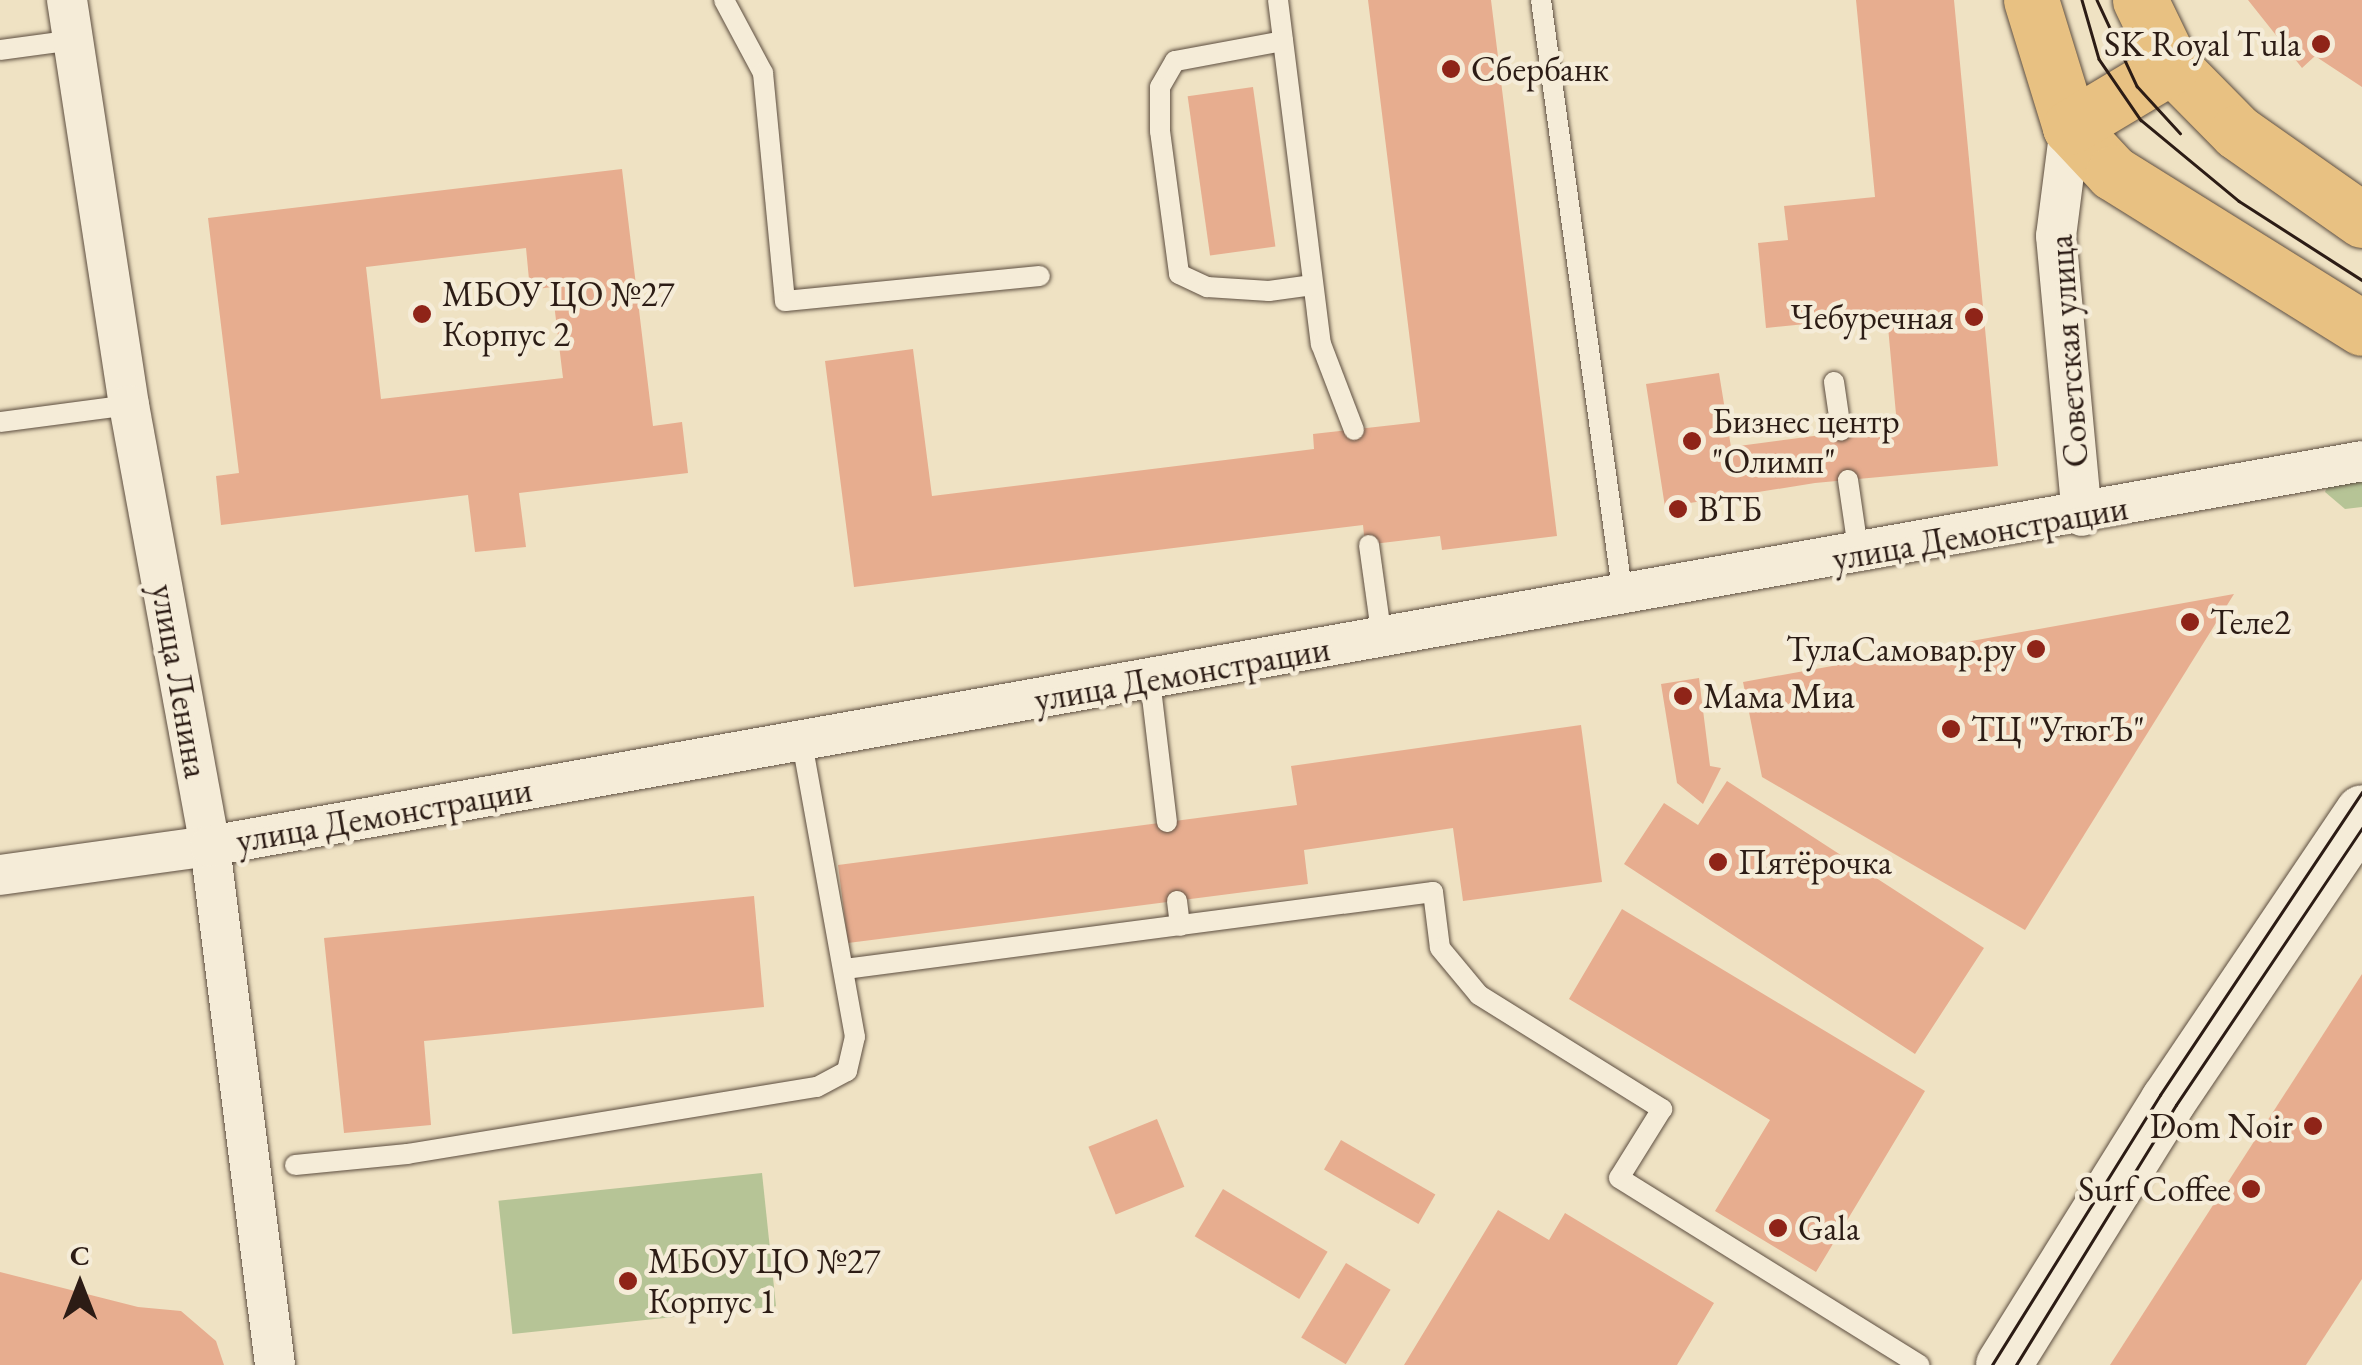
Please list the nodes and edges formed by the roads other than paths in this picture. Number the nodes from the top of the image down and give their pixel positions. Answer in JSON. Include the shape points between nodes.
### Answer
{"nodes":[{"id":1,"x":68,"y":0,"type":"edge"},
{"id":2,"x":724,"y":0,"type":"edge"},
{"id":3,"x":1278,"y":0,"type":"edge"},
{"id":4,"x":1540,"y":0,"type":"edge"},
{"id":5,"x":2031,"y":0,"type":"edge"},
{"id":6,"x":2140,"y":0,"type":"edge"},
{"id":7,"x":74,"y":40,"type":"junction"},
{"id":8,"x":1282,"y":42,"type":"junction"},
{"id":9,"x":0,"y":50,"type":"edge"},
{"id":10,"x":2172,"y":66,"type":"junction"},
{"id":11,"x":2070,"y":127,"type":"junction"},
{"id":12,"x":2362,"y":220,"type":"edge"},
{"id":13,"x":1040,"y":276,"type":"dead end"},
{"id":14,"x":1312,"y":284,"type":"junction"},
{"id":15,"x":2362,"y":328,"type":"edge"},
{"id":16,"x":1834,"y":382,"type":"dead end"},
{"id":17,"x":129,"y":405,"type":"junction"},
{"id":18,"x":0,"y":422,"type":"edge"},
{"id":19,"x":1354,"y":430,"type":"dead end"},
{"id":20,"x":1841,"y":430,"type":"dead end"},
{"id":21,"x":2362,"y":461,"type":"edge"},
{"id":22,"x":1848,"y":480,"type":"dead end"},
{"id":23,"x":2082,"y":516,"type":"junction"},
{"id":24,"x":1369,"y":545,"type":"dead end"},
{"id":25,"x":1860,"y":554,"type":"junction"},
{"id":26,"x":1623,"y":596,"type":"junction"},
{"id":27,"x":1382,"y":639,"type":"junction"},
{"id":28,"x":1150,"y":680,"type":"junction"},
{"id":29,"x":802,"y":742,"type":"junction"},
{"id":30,"x":2362,"y":812,"type":"edge"},
{"id":31,"x":1167,"y":822,"type":"dead end"},
{"id":32,"x":210,"y":846,"type":"junction"},
{"id":33,"x":0,"y":875,"type":"edge"},
{"id":34,"x":1177,"y":901,"type":"dead end"},
{"id":35,"x":1180,"y":926,"type":"junction"},
{"id":36,"x":845,"y":969,"type":"junction"},
{"id":37,"x":295,"y":1165,"type":"dead end"},
{"id":38,"x":275,"y":1365,"type":"edge"},
{"id":39,"x":1920,"y":1365,"type":"edge"},
{"id":40,"x":2003,"y":1365,"type":"edge"}],
"edges":[{"from":1,"to":7,"type":"street","name":"улица Ленина"},
{"from":2,"to":13,"type":"lane","via":[[763,73],[785,301]]},
{"from":3,"to":8,"type":"lane"},
{"from":4,"to":26,"type":"lane"},
{"from":5,"to":11,"type":"main road","name":"Советская улица"},
{"from":6,"to":10,"type":"main road"},
{"from":7,"to":9,"type":"lane"},
{"from":7,"to":17,"type":"street","name":"улица Ленина"},
{"from":8,"to":14,"type":"lane"},
{"from":8,"to":14,"type":"lane","via":[[1176,60],[1160,87],[1160,131],[1179,274],[1207,287],[1269,291]]},
{"from":10,"to":11,"type":"main road"},
{"from":10,"to":12,"type":"main road","via":[[2237,132]]},
{"from":11,"to":15,"type":"main road","name":"Советская улица","via":[[2113,173]]},
{"from":11,"to":23,"type":"street","name":"Советская улица","via":[[2056,236]]},
{"from":14,"to":19,"type":"lane","via":[[1321,344]]},
{"from":16,"to":20,"type":"lane"},
{"from":17,"to":18,"type":"lane"},
{"from":17,"to":32,"type":"street","name":"улица Ленина"},
{"from":21,"to":23,"type":"street","name":"улица Демонстрации"},
{"from":22,"to":25,"type":"lane"},
{"from":23,"to":25,"type":"street","name":"улица Демонстрации"},
{"from":24,"to":27,"type":"lane"},
{"from":25,"to":26,"type":"street","name":"улица Демонстрации"},
{"from":26,"to":27,"type":"street","name":"улица Демонстрации"},
{"from":27,"to":28,"type":"street","name":"улица Демонстрации"},
{"from":28,"to":29,"type":"street","name":"улица Демонстрации"},
{"from":28,"to":31,"type":"lane"},
{"from":29,"to":32,"type":"street","name":"улица Демонстрации"},
{"from":29,"to":36,"type":"lane"},
{"from":30,"to":40,"type":"street","via":[[2168,1100]]},
{"from":32,"to":33,"type":"street","name":"улица Демонстрации"},
{"from":32,"to":38,"type":"street","name":"улица Ленина"},
{"from":34,"to":35,"type":"lane"},
{"from":35,"to":36,"type":"lane"},
{"from":35,"to":39,"type":"lane","via":[[1433,892],[1440,948],[1479,995],[1662,1109],[1620,1178]]},
{"from":36,"to":37,"type":"lane","via":[[855,1037],[846,1071],[816,1087],[407,1154]]}]}
